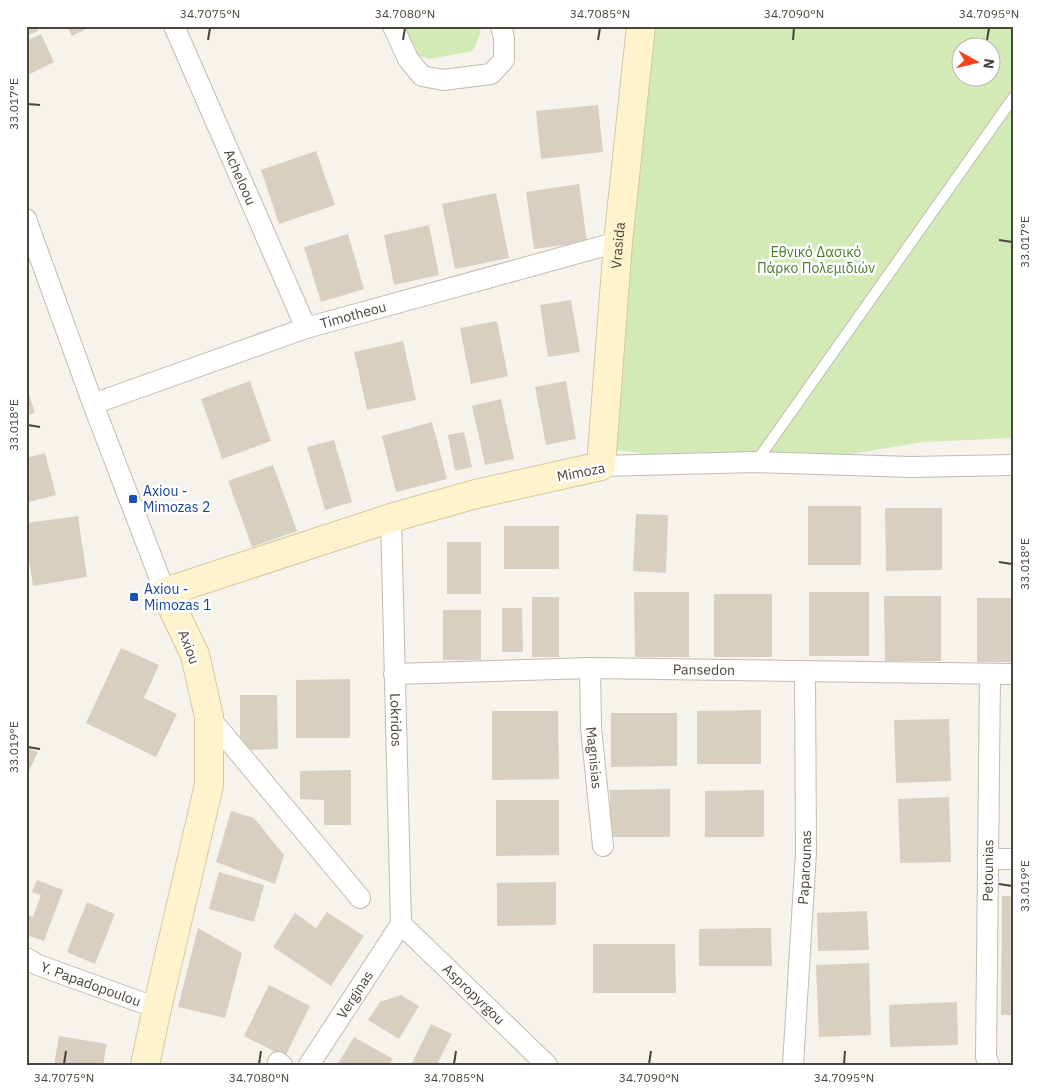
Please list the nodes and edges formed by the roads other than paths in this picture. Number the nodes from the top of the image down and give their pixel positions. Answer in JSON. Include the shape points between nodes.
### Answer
{"nodes":[{"id":1,"x":174,"y":26,"type":"edge"},
{"id":2,"x":393,"y":26,"type":"edge"},
{"id":3,"x":502,"y":26,"type":"edge"},
{"id":4,"x":641,"y":26,"type":"edge"},
{"id":5,"x":1013,"y":98,"type":"edge"},
{"id":6,"x":26,"y":219,"type":"edge"},
{"id":7,"x":618,"y":242,"type":"junction"},
{"id":8,"x":306,"y":328,"type":"junction"},
{"id":9,"x":93,"y":404,"type":"junction"},
{"id":10,"x":756,"y":462,"type":"junction"},
{"id":11,"x":1013,"y":465,"type":"edge"},
{"id":12,"x":601,"y":466,"type":"junction"},
{"id":13,"x":392,"y":518,"type":"junction"},
{"id":14,"x":165,"y":592,"type":"junction"},
{"id":15,"x":590,"y":668,"type":"junction"},
{"id":16,"x":805,"y":671,"type":"junction"},
{"id":17,"x":394,"y":674,"type":"junction"},
{"id":18,"x":990,"y":674,"type":"junction"},
{"id":19,"x":1013,"y":674,"type":"edge"},
{"id":20,"x":209,"y":716,"type":"junction"},
{"id":21,"x":603,"y":846,"type":"dead end"},
{"id":22,"x":988,"y":859,"type":"junction"},
{"id":23,"x":1013,"y":859,"type":"edge"},
{"id":24,"x":360,"y":898,"type":"dead end"},
{"id":25,"x":401,"y":924,"type":"junction"},
{"id":26,"x":26,"y":958,"type":"edge"},
{"id":27,"x":157,"y":1008,"type":"junction"},
{"id":28,"x":145,"y":1065,"type":"edge"},
{"id":29,"x":309,"y":1065,"type":"edge"},
{"id":30,"x":547,"y":1065,"type":"edge"},
{"id":31,"x":793,"y":1065,"type":"edge"},
{"id":32,"x":989,"y":1065,"type":"edge"}],
"edges":[{"from":1,"to":8,"type":"street","name":"Acheloou"},
{"from":2,"to":3,"type":"street","via":[[408,59],[422,76],[443,80],[491,74],[504,60]]},
{"from":4,"to":7,"type":"street","name":"Vrasida"},
{"from":5,"to":10,"type":"lane"},
{"from":6,"to":9,"type":"street","name":"Axiou"},
{"from":7,"to":8,"type":"street","name":"Timotheou"},
{"from":7,"to":12,"type":"street","name":"Vrasida"},
{"from":8,"to":9,"type":"street","name":"Timotheou"},
{"from":9,"to":14,"type":"street","name":"Axiou"},
{"from":10,"to":11,"type":"street","name":"Mimoza","via":[[911,467]]},
{"from":10,"to":12,"type":"street","name":"Mimoza"},
{"from":12,"to":13,"type":"street","name":"Mimoza","via":[[476,494]]},
{"from":13,"to":14,"type":"street","name":"Mimoza"},
{"from":13,"to":17,"type":"street","name":"Lokridos"},
{"from":14,"to":20,"type":"street","name":"Axiou","via":[[194,655]]},
{"from":15,"to":16,"type":"street","name":"Pansedon"},
{"from":15,"to":17,"type":"street","name":"Pansedon"},
{"from":15,"to":21,"type":"street","name":"Magnisias","via":[[591,727]]},
{"from":16,"to":18,"type":"street","name":"Pansedon"},
{"from":16,"to":31,"type":"street","name":"Paparounas","via":[[806,852]]},
{"from":17,"to":25,"type":"street","name":"Lokridos"},
{"from":18,"to":19,"type":"street","name":"Pansedon"},
{"from":18,"to":22,"type":"street","name":"Petounias"},
{"from":20,"to":24,"type":"street"},
{"from":20,"to":27,"type":"street","name":"Axiou","via":[[209,785]]},
{"from":22,"to":23,"type":"street"},
{"from":22,"to":32,"type":"street","name":"Petounias","via":[[986,1057]]},
{"from":25,"to":29,"type":"street","name":"Verginas"},
{"from":25,"to":30,"type":"street","name":"Aspropyrgou"},
{"from":26,"to":27,"type":"street","name":"Y. Papadopoulou"},
{"from":27,"to":28,"type":"street","name":"Axiou"}]}
